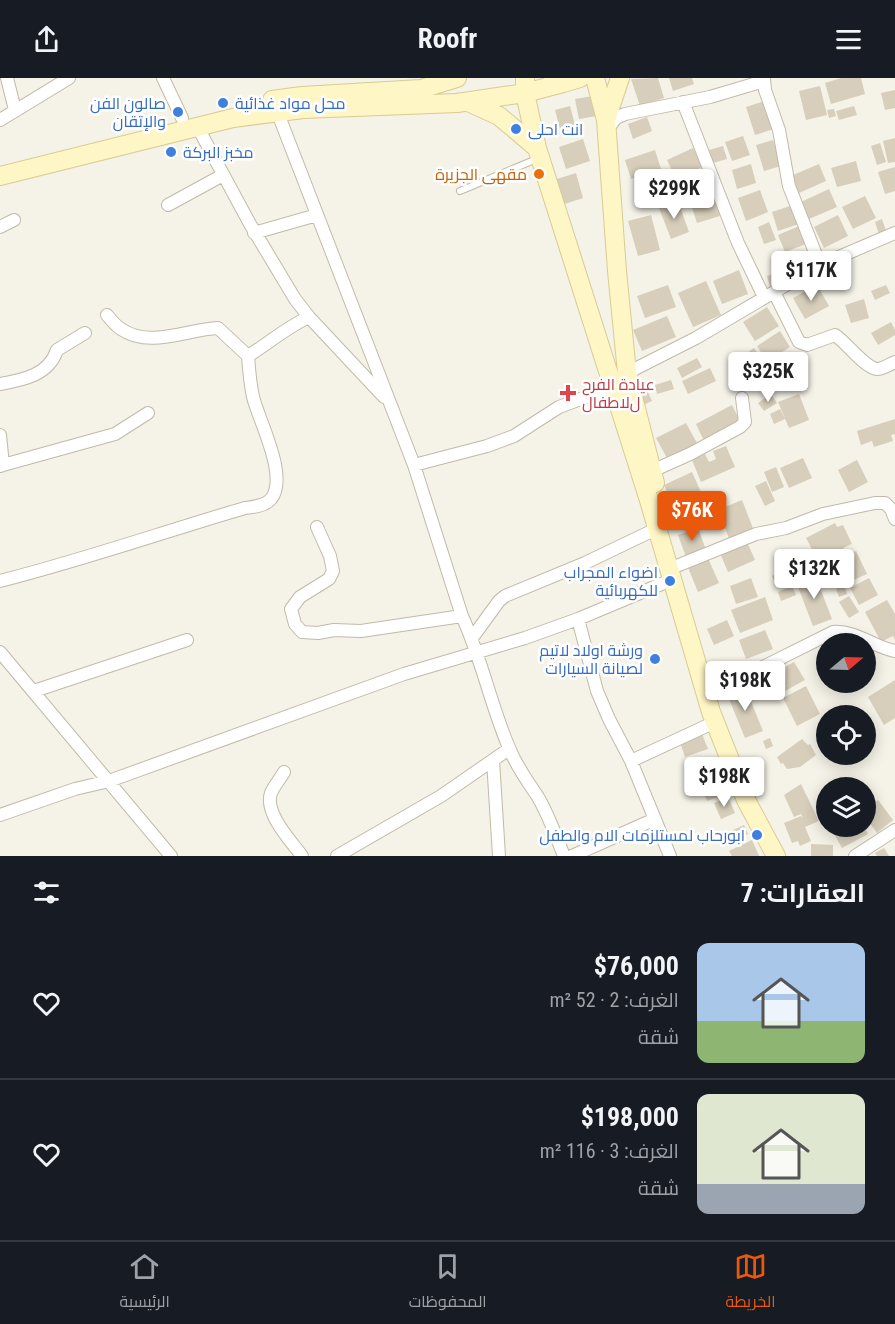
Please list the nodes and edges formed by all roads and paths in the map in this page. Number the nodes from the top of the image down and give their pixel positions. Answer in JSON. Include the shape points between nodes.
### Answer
{"nodes":[{"id":1,"x":7,"y":78,"type":"edge"},
{"id":2,"x":69,"y":78,"type":"edge"},
{"id":3,"x":162,"y":78,"type":"edge"},
{"id":4,"x":457,"y":78,"type":"edge"},
{"id":5,"x":542,"y":78,"type":"edge"},
{"id":6,"x":595,"y":78,"type":"edge"},
{"id":7,"x":620,"y":78,"type":"edge"},
{"id":8,"x":764,"y":80,"type":"edge"},
{"id":9,"x":572,"y":81,"type":"edge"},
{"id":10,"x":525,"y":85,"type":"edge"},
{"id":11,"x":467,"y":102,"type":"junction"},
{"id":12,"x":683,"y":102,"type":"junction"},
{"id":13,"x":15,"y":110,"type":"junction"},
{"id":14,"x":277,"y":111,"type":"junction"},
{"id":15,"x":0,"y":120,"type":"edge"},
{"id":16,"x":190,"y":122,"type":"junction"},
{"id":17,"x":606,"y":125,"type":"junction"},
{"id":18,"x":538,"y":153,"type":"junction"},
{"id":19,"x":0,"y":167,"type":"edge"},
{"id":20,"x":223,"y":175,"type":"junction"},
{"id":21,"x":0,"y":176,"type":"edge"},
{"id":22,"x":460,"y":191,"type":"dead end"},
{"id":23,"x":168,"y":205,"type":"dead end"},
{"id":24,"x":316,"y":215,"type":"junction"},
{"id":25,"x":14,"y":220,"type":"dead end"},
{"id":26,"x":0,"y":227,"type":"edge"},
{"id":27,"x":254,"y":233,"type":"junction"},
{"id":28,"x":895,"y":233,"type":"edge"},
{"id":29,"x":820,"y":265,"type":"junction"},
{"id":30,"x":769,"y":295,"type":"junction"},
{"id":31,"x":107,"y":315,"type":"dead end"},
{"id":32,"x":309,"y":317,"type":"junction"},
{"id":33,"x":85,"y":333,"type":"dead end"},
{"id":34,"x":248,"y":356,"type":"junction"},
{"id":35,"x":895,"y":362,"type":"edge"},
{"id":36,"x":627,"y":372,"type":"junction"},
{"id":37,"x":0,"y":384,"type":"edge"},
{"id":38,"x":613,"y":387,"type":"junction"},
{"id":39,"x":742,"y":398,"type":"dead end"},
{"id":40,"x":391,"y":404,"type":"junction"},
{"id":41,"x":148,"y":413,"type":"dead end"},
{"id":42,"x":0,"y":435,"type":"edge"},
{"id":43,"x":1,"y":465,"type":"edge"},
{"id":44,"x":414,"y":465,"type":"junction"},
{"id":45,"x":652,"y":471,"type":"junction"},
{"id":46,"x":895,"y":519,"type":"edge"},
{"id":47,"x":317,"y":527,"type":"dead end"},
{"id":48,"x":656,"y":529,"type":"junction"},
{"id":49,"x":675,"y":573,"type":"junction"},
{"id":50,"x":0,"y":581,"type":"edge"},
{"id":51,"x":462,"y":616,"type":"junction"},
{"id":52,"x":578,"y":619,"type":"junction"},
{"id":53,"x":472,"y":638,"type":"junction"},
{"id":54,"x":187,"y":640,"type":"dead end"},
{"id":55,"x":895,"y":651,"type":"edge"},
{"id":56,"x":0,"y":652,"type":"edge"},
{"id":57,"x":475,"y":652,"type":"junction"},
{"id":58,"x":715,"y":691,"type":"junction"},
{"id":59,"x":34,"y":692,"type":"junction"},
{"id":60,"x":715,"y":722,"type":"junction"},
{"id":61,"x":509,"y":749,"type":"junction"},
{"id":62,"x":493,"y":760,"type":"junction"},
{"id":63,"x":631,"y":761,"type":"junction"},
{"id":64,"x":284,"y":772,"type":"dead end"},
{"id":65,"x":109,"y":781,"type":"junction"},
{"id":66,"x":0,"y":815,"type":"edge"},
{"id":67,"x":655,"y":819,"type":"junction"},
{"id":68,"x":895,"y":830,"type":"edge"},
{"id":69,"x":171,"y":856,"type":"edge"},
{"id":70,"x":302,"y":856,"type":"edge"},
{"id":71,"x":337,"y":856,"type":"edge"},
{"id":72,"x":499,"y":856,"type":"edge"},
{"id":73,"x":564,"y":856,"type":"edge"},
{"id":74,"x":572,"y":856,"type":"edge"},
{"id":75,"x":670,"y":856,"type":"edge"},
{"id":76,"x":776,"y":856,"type":"edge"},
{"id":77,"x":789,"y":856,"type":"edge"},
{"id":78,"x":855,"y":856,"type":"edge"}],
"edges":[{"from":1,"to":13,"type":"street"},
{"from":2,"to":13,"type":"street"},
{"from":3,"to":16,"type":"street"},
{"from":4,"to":16,"type":"main road","via":[[422,89],[273,100]]},
{"from":5,"to":9,"type":"main road"},
{"from":6,"to":17,"type":"main road"},
{"from":7,"to":17,"type":"main road"},
{"from":8,"to":12,"type":"street"},
{"from":8,"to":29,"type":"street","via":[[779,130],[789,186]]},
{"from":9,"to":10,"type":"main road"},
{"from":10,"to":11,"type":"main road"},
{"from":10,"to":18,"type":"main road"},
{"from":11,"to":14,"type":"main road"},
{"from":11,"to":18,"type":"main road","via":[[500,116]]},
{"from":12,"to":17,"type":"street","via":[[625,114]]},
{"from":12,"to":30,"type":"street","via":[[738,243]]},
{"from":13,"to":15,"type":"street"},
{"from":14,"to":16,"type":"main road"},
{"from":14,"to":24,"type":"street"},
{"from":16,"to":19,"type":"main road"},
{"from":16,"to":20,"type":"street"},
{"from":16,"to":21,"type":"main road"},
{"from":17,"to":36,"type":"main road"},
{"from":18,"to":22,"type":"lane"},
{"from":18,"to":38,"type":"main road"},
{"from":20,"to":23,"type":"street"},
{"from":20,"to":27,"type":"street"},
{"from":24,"to":27,"type":"street"},
{"from":24,"to":40,"type":"street"},
{"from":25,"to":26,"type":"street"},
{"from":27,"to":32,"type":"street"},
{"from":28,"to":29,"type":"street"},
{"from":29,"to":30,"type":"street"},
{"from":30,"to":35,"type":"street","via":[[799,342],[807,345],[835,334],[870,367],[883,368]]},
{"from":30,"to":36,"type":"street","via":[[696,338]]},
{"from":31,"to":34,"type":"street","via":[[120,329],[158,339],[218,328]]},
{"from":32,"to":34,"type":"street"},
{"from":32,"to":40,"type":"street"},
{"from":33,"to":37,"type":"street","via":[[57,350],[54,361],[44,370]]},
{"from":34,"to":50,"type":"street","via":[[253,397],[273,455],[275,490],[270,500]]},
{"from":36,"to":45,"type":"main road"},
{"from":38,"to":44,"type":"street","via":[[559,407],[514,436]]},
{"from":38,"to":48,"type":"main road"},
{"from":39,"to":45,"type":"street","via":[[745,422],[740,427]]},
{"from":40,"to":44,"type":"street"},
{"from":41,"to":43,"type":"street","via":[[115,434]]},
{"from":42,"to":43,"type":"street"},
{"from":44,"to":51,"type":"street"},
{"from":45,"to":49,"type":"main road"},
{"from":46,"to":49,"type":"street","via":[[885,503],[830,512],[756,534]]},
{"from":47,"to":51,"type":"street","via":[[333,571],[329,579],[300,597],[291,609],[302,632],[361,631]]},
{"from":48,"to":49,"type":"main road"},
{"from":48,"to":53,"type":"street","via":[[505,596]]},
{"from":49,"to":52,"type":"street"},
{"from":49,"to":58,"type":"main road"},
{"from":49,"to":60,"type":"main road"},
{"from":51,"to":53,"type":"street"},
{"from":52,"to":57,"type":"street"},
{"from":52,"to":63,"type":"street","via":[[597,691]]},
{"from":53,"to":57,"type":"street"},
{"from":54,"to":59,"type":"street"},
{"from":55,"to":58,"type":"street","via":[[851,634],[833,632]]},
{"from":56,"to":59,"type":"street"},
{"from":57,"to":61,"type":"street"},
{"from":57,"to":65,"type":"street"},
{"from":58,"to":77,"type":"main road","via":[[735,749]]},
{"from":59,"to":65,"type":"street"},
{"from":60,"to":63,"type":"street"},
{"from":60,"to":76,"type":"main road","via":[[746,800]]},
{"from":61,"to":62,"type":"street"},
{"from":61,"to":73,"type":"street","via":[[550,821]]},
{"from":62,"to":71,"type":"street","via":[[441,796]]},
{"from":62,"to":72,"type":"street"},
{"from":63,"to":67,"type":"street"},
{"from":64,"to":70,"type":"street","via":[[271,794],[271,808]]},
{"from":65,"to":66,"type":"street"},
{"from":65,"to":69,"type":"street"},
{"from":67,"to":74,"type":"street"},
{"from":67,"to":75,"type":"street"},
{"from":68,"to":78,"type":"street"}]}
